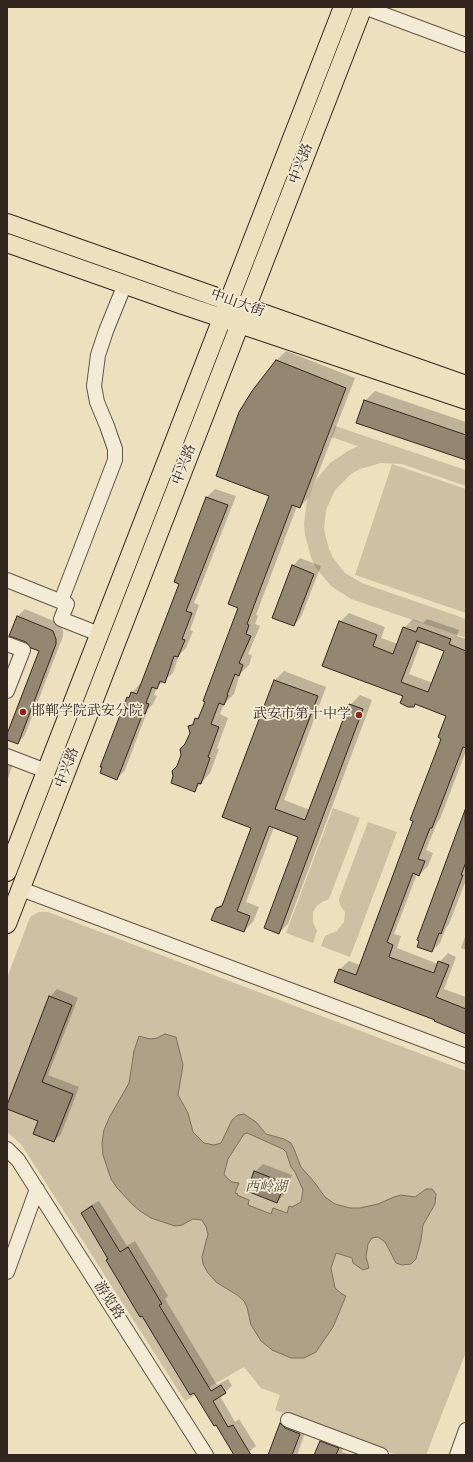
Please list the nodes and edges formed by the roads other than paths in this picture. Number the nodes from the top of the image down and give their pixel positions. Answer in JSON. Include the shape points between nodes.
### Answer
{"nodes":[{"id":1,"x":343,"y":7,"type":"edge"},
{"id":2,"x":364,"y":7,"type":"edge"},
{"id":3,"x":466,"y":45,"type":"edge"},
{"id":4,"x":7,"y":223,"type":"edge"},
{"id":5,"x":7,"y":243,"type":"edge"},
{"id":6,"x":125,"y":284,"type":"junction"},
{"id":7,"x":229,"y":301,"type":"junction"},
{"id":8,"x":243,"y":315,"type":"junction"},
{"id":9,"x":222,"y":318,"type":"junction"},
{"id":10,"x":466,"y":385,"type":"edge"},
{"id":11,"x":466,"y":400,"type":"edge"},
{"id":12,"x":7,"y":580,"type":"edge"},
{"id":13,"x":61,"y":601,"type":"junction"},
{"id":14,"x":99,"y":634,"type":"junction"},
{"id":15,"x":7,"y":644,"type":"edge"},
{"id":16,"x":7,"y":691,"type":"edge"},
{"id":17,"x":7,"y":756,"type":"edge"},
{"id":18,"x":46,"y":771,"type":"junction"},
{"id":19,"x":7,"y":872,"type":"edge"},
{"id":20,"x":21,"y":889,"type":"junction"},
{"id":21,"x":7,"y":924,"type":"edge"},
{"id":22,"x":466,"y":1056,"type":"edge"},
{"id":23,"x":7,"y":1149,"type":"edge"},
{"id":24,"x":37,"y":1190,"type":"junction"},
{"id":25,"x":7,"y":1272,"type":"edge"},
{"id":26,"x":288,"y":1420,"type":"dead end"},
{"id":27,"x":466,"y":1430,"type":"edge"},
{"id":28,"x":206,"y":1455,"type":"edge"},
{"id":29,"x":380,"y":1455,"type":"edge"},
{"id":30,"x":457,"y":1455,"type":"edge"}],
"edges":[{"from":1,"to":7,"type":"main road","name":"中兴路"},
{"from":2,"to":3,"type":"street"},
{"from":2,"to":8,"type":"main road","name":"中兴路"},
{"from":4,"to":7,"type":"main road","name":"中山大街"},
{"from":5,"to":6,"type":"main road","name":"中山大街"},
{"from":6,"to":9,"type":"main road","name":"中山大街"},
{"from":6,"to":13,"type":"street","via":[[98,355],[94,386],[97,402],[115,449],[115,460]]},
{"from":7,"to":8,"type":"main road","name":"中山大街"},
{"from":7,"to":9,"type":"main road","name":"中兴路"},
{"from":8,"to":9,"type":"main road","name":"中山大街"},
{"from":8,"to":10,"type":"main road","name":"中山大街"},
{"from":8,"to":11,"type":"main road","name":"中山大街"},
{"from":8,"to":20,"type":"main road","name":"中兴路"},
{"from":9,"to":14,"type":"main road","name":"中兴路"},
{"from":12,"to":13,"type":"street"},
{"from":13,"to":14,"type":"street","via":[[67,604],[61,620]]},
{"from":14,"to":18,"type":"main road","name":"中兴路"},
{"from":15,"to":16,"type":"street","via":[[23,650]]},
{"from":17,"to":18,"type":"street"},
{"from":18,"to":19,"type":"main road","name":"中兴路"},
{"from":20,"to":21,"type":"main road","name":"中兴路"},
{"from":20,"to":22,"type":"street"},
{"from":23,"to":24,"type":"street","name":"游览路","via":[[18,1160]]},
{"from":24,"to":25,"type":"street"},
{"from":24,"to":28,"type":"street","name":"游览路"},
{"from":26,"to":29,"type":"street"},
{"from":27,"to":30,"type":"street"}]}
